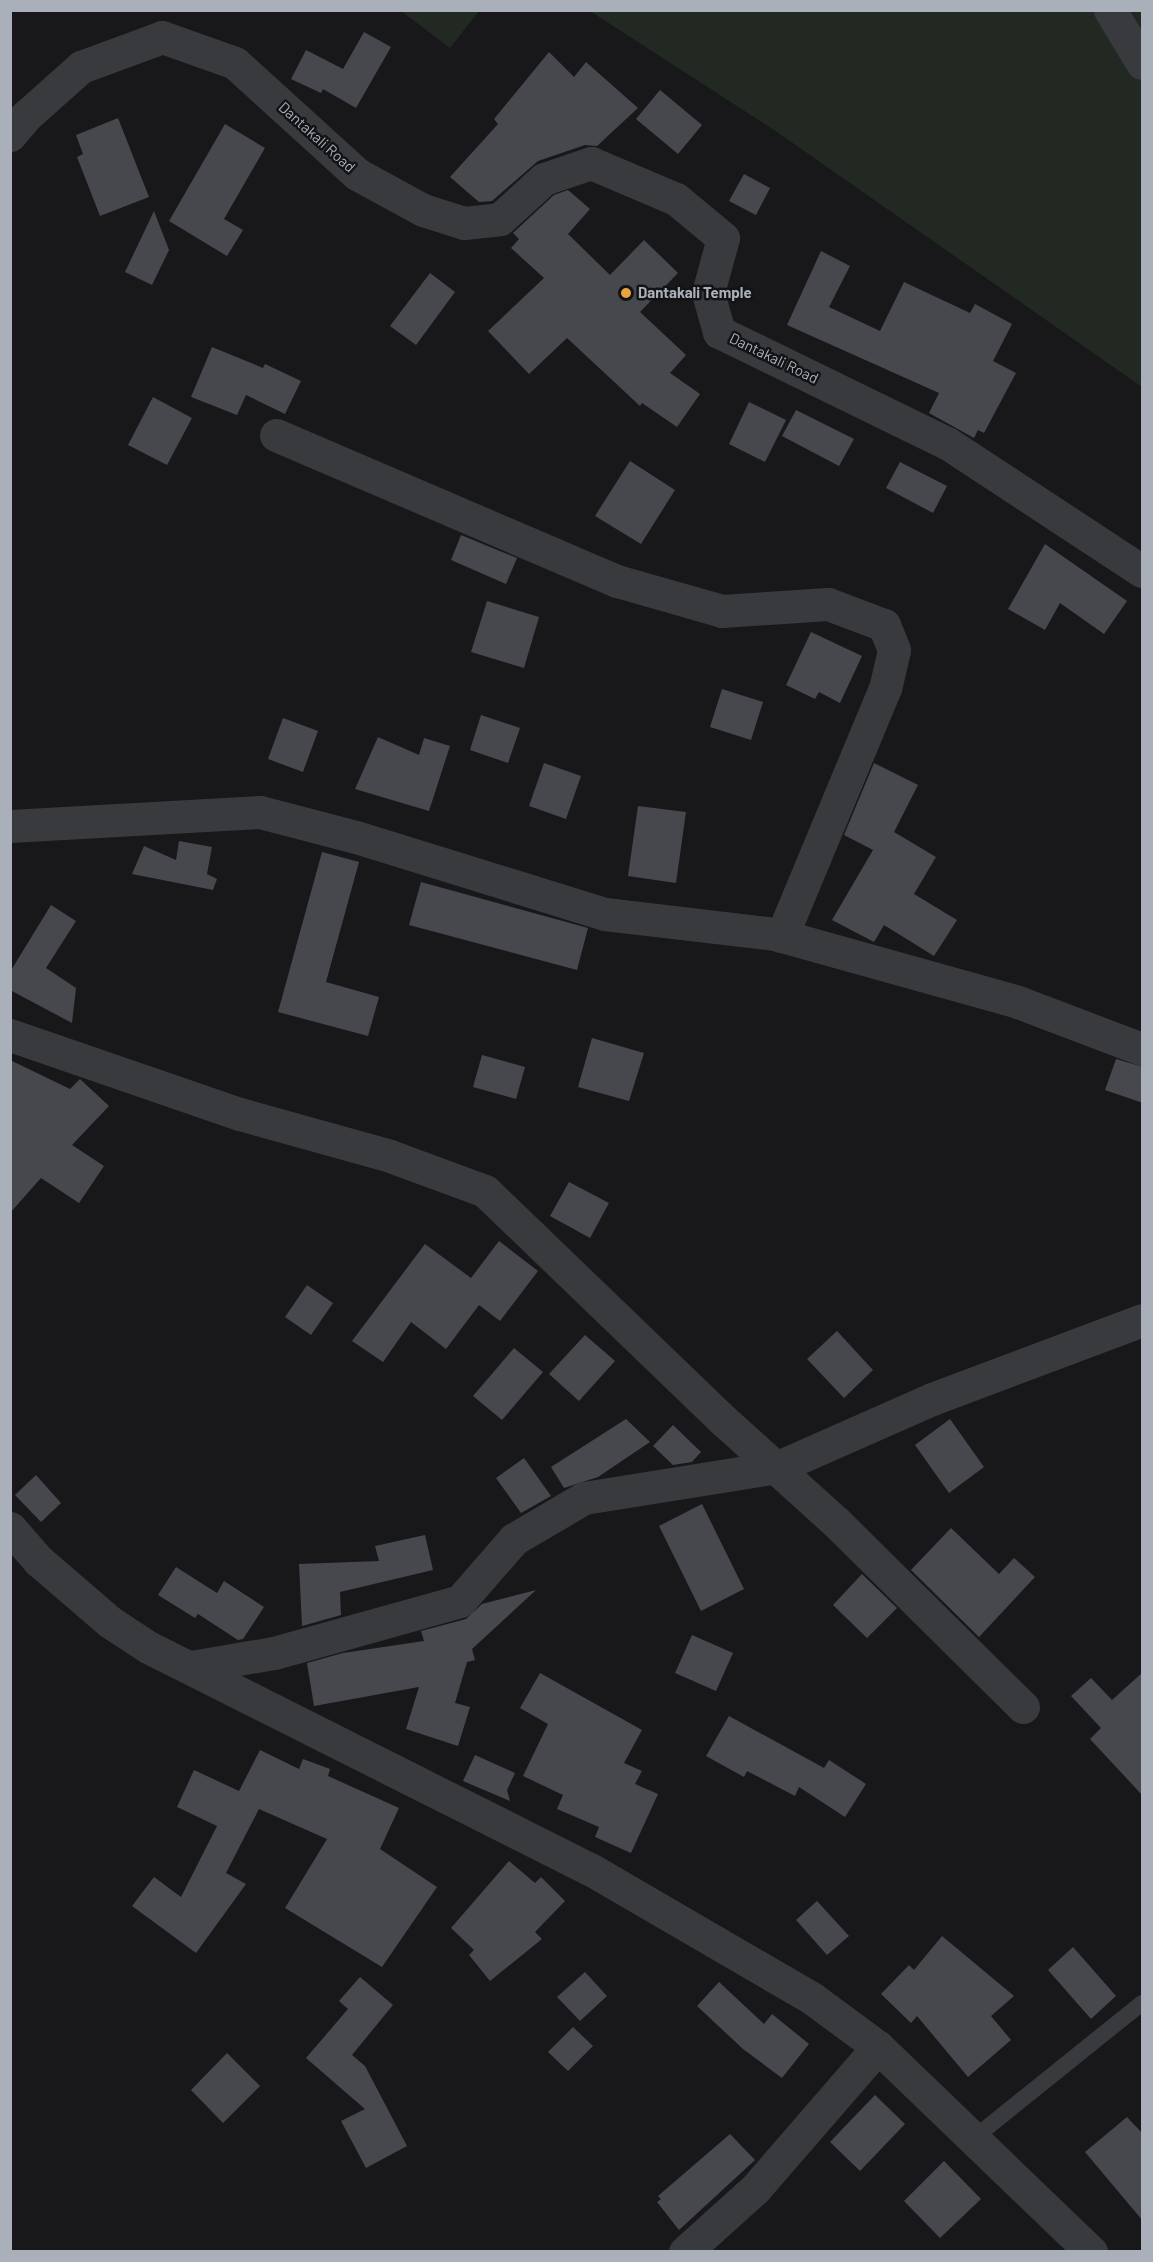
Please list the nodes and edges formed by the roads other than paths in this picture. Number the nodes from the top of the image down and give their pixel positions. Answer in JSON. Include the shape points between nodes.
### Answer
{"nodes":[{"id":1,"x":1110,"y":10,"type":"edge"},
{"id":2,"x":1143,"y":63,"type":"edge"},
{"id":3,"x":10,"y":135,"type":"edge"},
{"id":4,"x":276,"y":435,"type":"dead end"},
{"id":5,"x":1143,"y":572,"type":"edge"},
{"id":6,"x":10,"y":826,"type":"edge"},
{"id":7,"x":782,"y":936,"type":"junction"},
{"id":8,"x":10,"y":1035,"type":"edge"},
{"id":9,"x":1143,"y":1049,"type":"edge"},
{"id":10,"x":1143,"y":1320,"type":"edge"},
{"id":11,"x":778,"y":1467,"type":"junction"},
{"id":12,"x":10,"y":1528,"type":"edge"},
{"id":13,"x":191,"y":1667,"type":"junction"},
{"id":14,"x":1023,"y":1707,"type":"dead end"},
{"id":15,"x":1143,"y":2003,"type":"edge"},
{"id":16,"x":878,"y":2047,"type":"junction"},
{"id":17,"x":974,"y":2138,"type":"junction"},
{"id":18,"x":685,"y":2252,"type":"edge"},
{"id":19,"x":1091,"y":2252,"type":"edge"}],
"edges":[{"from":1,"to":2,"type":"street"},
{"from":3,"to":5,"type":"street","name":"Dantakali Road","via":[[81,67],[162,37],[235,63],[357,174],[423,210],[464,223],[500,219],[544,179],[591,163],[676,199],[723,238],[708,293],[719,332],[947,443]]},
{"from":4,"to":7,"type":"street","via":[[617,580],[722,612],[828,603],[884,626],[894,650],[885,688]]},
{"from":6,"to":7,"type":"street","via":[[260,812],[356,837],[605,914]]},
{"from":7,"to":9,"type":"street","via":[[1018,1002]]},
{"from":8,"to":11,"type":"street","via":[[240,1114],[390,1156],[485,1191],[714,1412]]},
{"from":10,"to":11,"type":"street","via":[[932,1399]]},
{"from":11,"to":13,"type":"street","via":[[584,1498],[514,1539],[460,1601],[274,1653]]},
{"from":11,"to":14,"type":"street"},
{"from":12,"to":13,"type":"street","via":[[39,1561],[110,1622],[148,1647]]},
{"from":13,"to":16,"type":"street","via":[[652,1902],[813,1999]]},
{"from":15,"to":17,"type":"lane"},
{"from":16,"to":17,"type":"street"},
{"from":16,"to":18,"type":"street","via":[[754,2189]]},
{"from":17,"to":19,"type":"street"}]}
